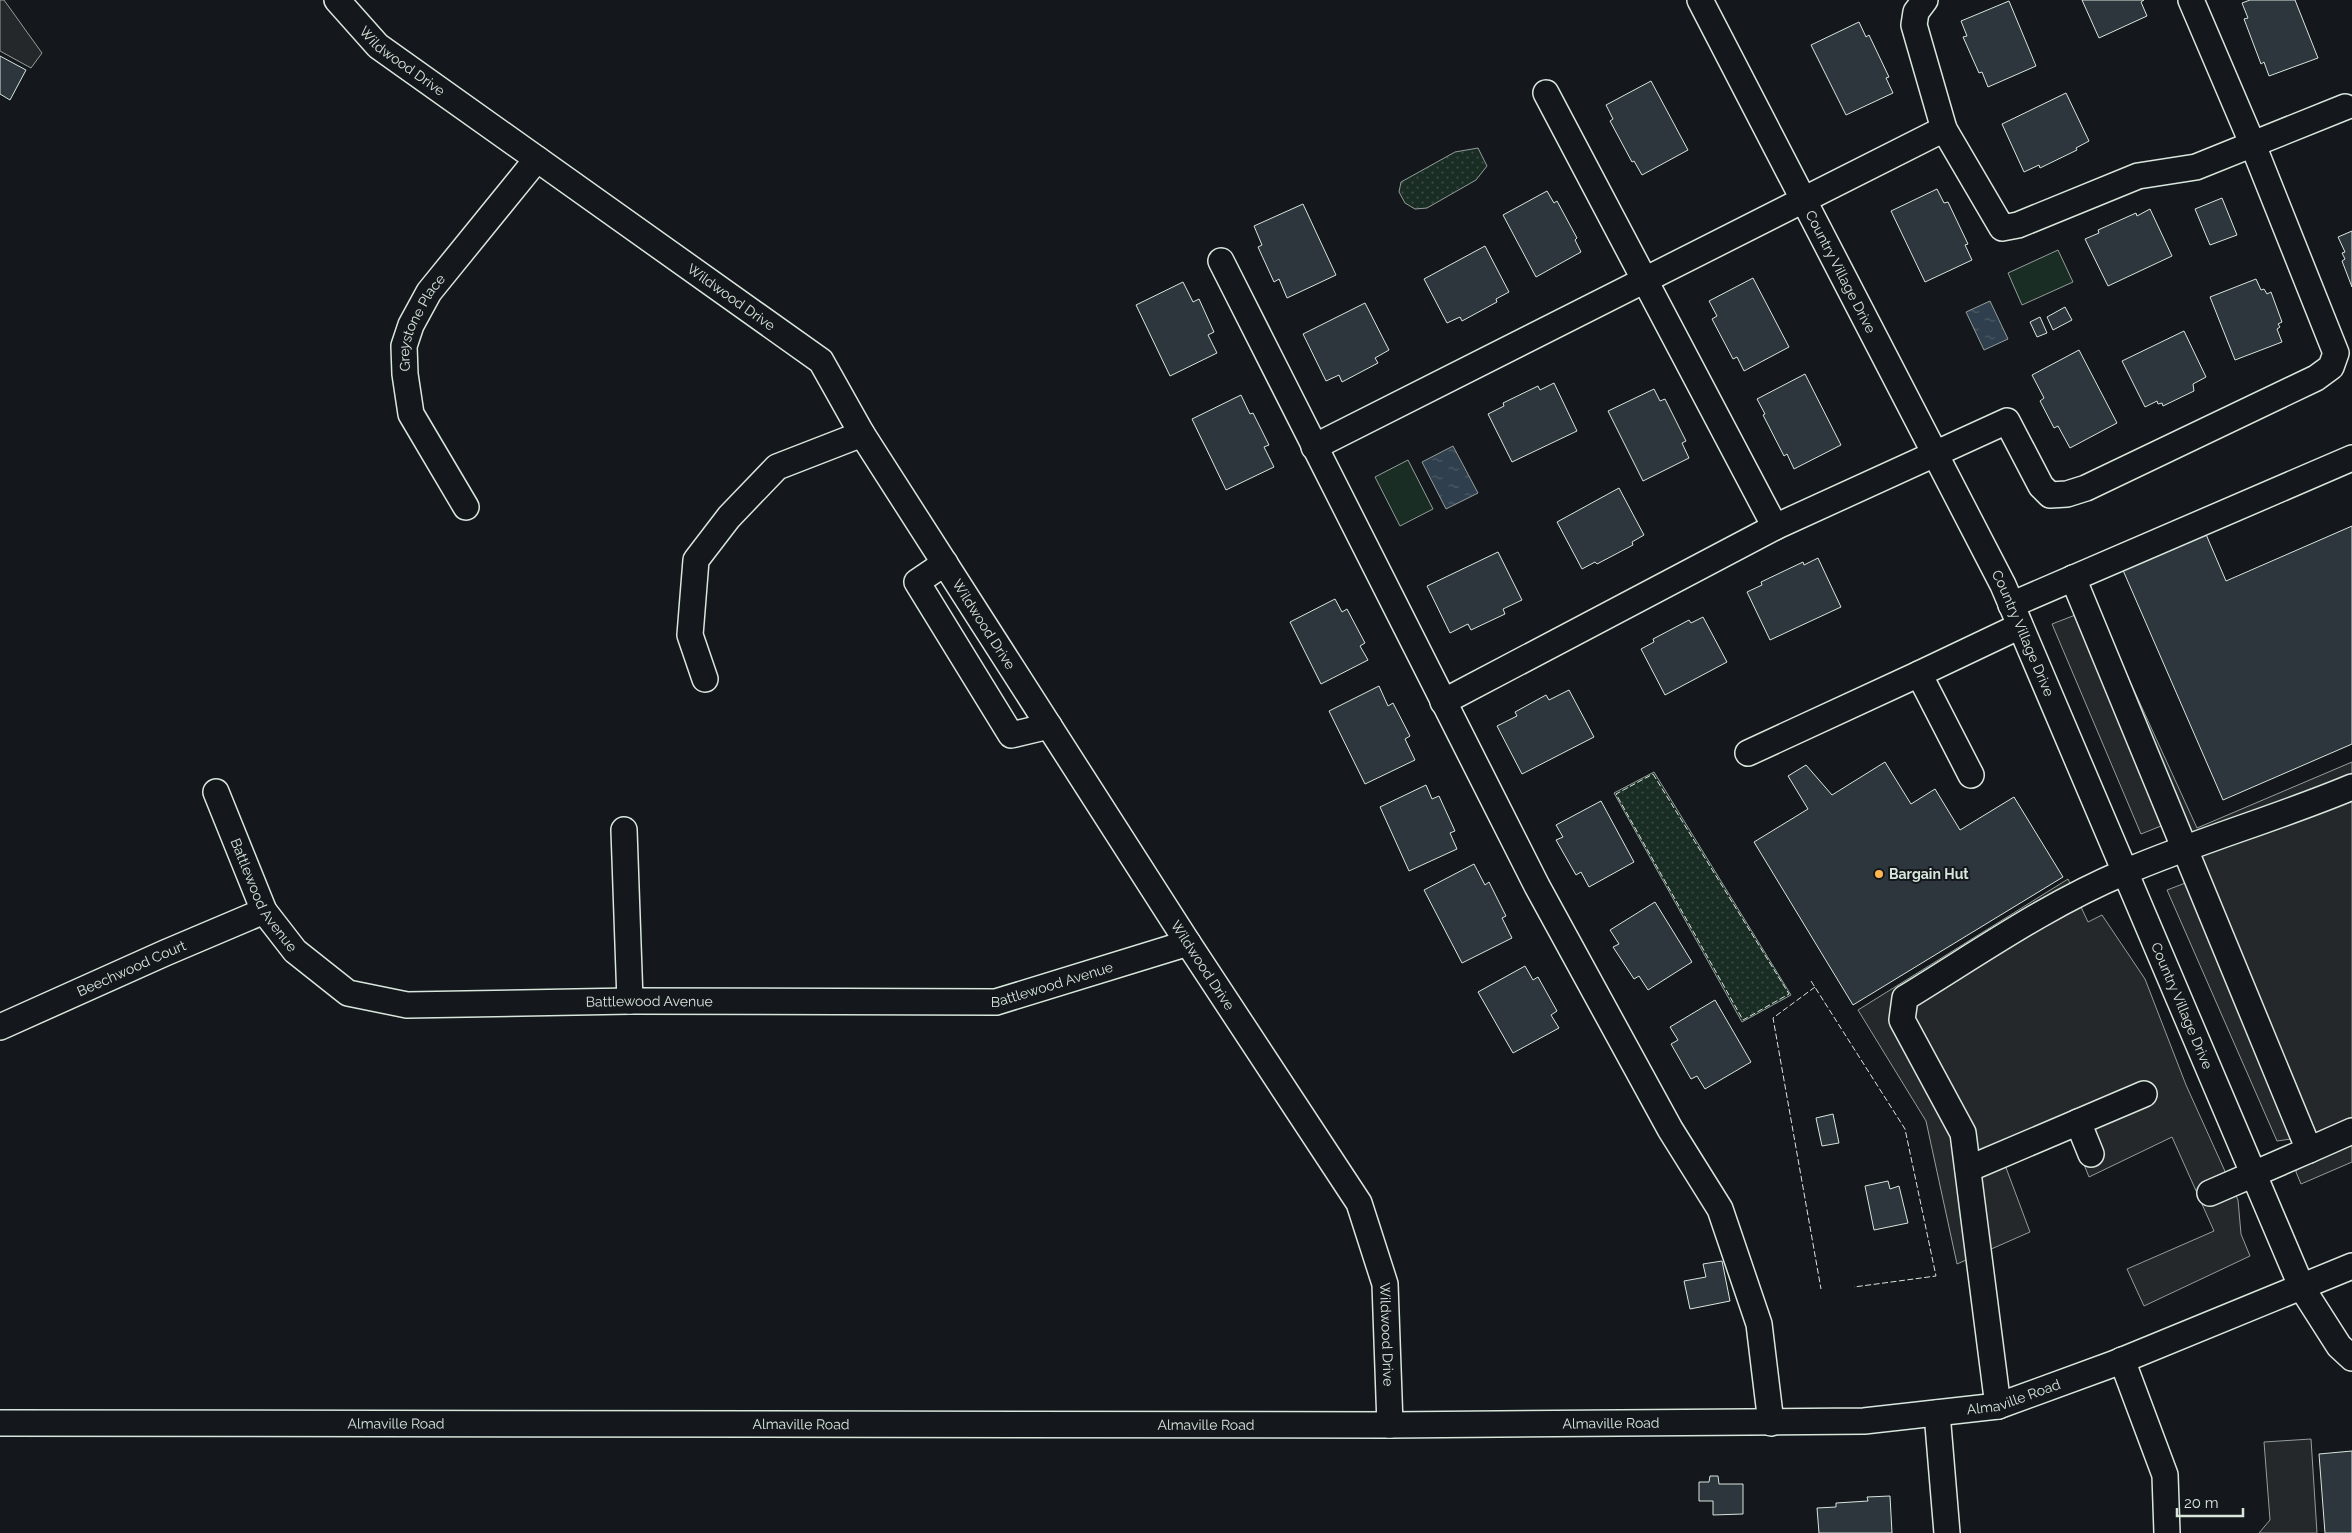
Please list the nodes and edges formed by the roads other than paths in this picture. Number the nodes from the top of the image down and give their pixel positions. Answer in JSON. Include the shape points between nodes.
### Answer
{"nodes":[{"id":1,"x":337,"y":0,"type":"edge"},
{"id":2,"x":1700,"y":0,"type":"edge"},
{"id":3,"x":1926,"y":0,"type":"edge"},
{"id":4,"x":2192,"y":0,"type":"edge"},
{"id":5,"x":1546,"y":93,"type":"dead end"},
{"id":6,"x":2345,"y":107,"type":"dead end"},
{"id":7,"x":1944,"y":129,"type":"junction"},
{"id":8,"x":2253,"y":145,"type":"junction"},
{"id":9,"x":537,"y":159,"type":"junction"},
{"id":10,"x":1804,"y":202,"type":"junction"},
{"id":11,"x":1221,"y":261,"type":"dead end"},
{"id":12,"x":1646,"y":280,"type":"junction"},
{"id":13,"x":862,"y":434,"type":"junction"},
{"id":14,"x":1314,"y":447,"type":"junction"},
{"id":15,"x":1934,"y":453,"type":"junction"},
{"id":16,"x":2352,"y":458,"type":"edge"},
{"id":17,"x":466,"y":507,"type":"dead end"},
{"id":18,"x":1775,"y":526,"type":"junction"},
{"id":19,"x":945,"y":564,"type":"junction"},
{"id":20,"x":2073,"y":578,"type":"junction"},
{"id":21,"x":2016,"y":615,"type":"junction"},
{"id":22,"x":1919,"y":674,"type":"junction"},
{"id":23,"x":705,"y":679,"type":"dead end"},
{"id":24,"x":1443,"y":702,"type":"junction"},
{"id":25,"x":1049,"y":726,"type":"junction"},
{"id":26,"x":1748,"y":753,"type":"dead end"},
{"id":27,"x":1971,"y":775,"type":"dead end"},
{"id":28,"x":2352,"y":786,"type":"edge"},
{"id":29,"x":216,"y":792,"type":"dead end"},
{"id":30,"x":624,"y":830,"type":"dead end"},
{"id":31,"x":2184,"y":850,"type":"junction"},
{"id":32,"x":2125,"y":872,"type":"junction"},
{"id":33,"x":264,"y":911,"type":"junction"},
{"id":34,"x":1188,"y":943,"type":"junction"},
{"id":35,"x":630,"y":1001,"type":"junction"},
{"id":36,"x":0,"y":1027,"type":"edge"},
{"id":37,"x":2144,"y":1094,"type":"dead end"},
{"id":38,"x":2078,"y":1122,"type":"junction"},
{"id":39,"x":2352,"y":1131,"type":"edge"},
{"id":40,"x":2309,"y":1150,"type":"junction"},
{"id":41,"x":2091,"y":1154,"type":"dead end"},
{"id":42,"x":1968,"y":1169,"type":"junction"},
{"id":43,"x":2254,"y":1174,"type":"junction"},
{"id":44,"x":2210,"y":1193,"type":"dead end"},
{"id":45,"x":2352,"y":1266,"type":"edge"},
{"id":46,"x":2302,"y":1288,"type":"junction"},
{"id":47,"x":2352,"y":1358,"type":"edge"},
{"id":48,"x":2122,"y":1360,"type":"junction"},
{"id":49,"x":1998,"y":1406,"type":"junction"},
{"id":50,"x":1937,"y":1413,"type":"junction"},
{"id":51,"x":0,"y":1423,"type":"edge"},
{"id":52,"x":1771,"y":1423,"type":"junction"},
{"id":53,"x":1390,"y":1425,"type":"junction"},
{"id":54,"x":1946,"y":1533,"type":"edge"},
{"id":55,"x":2167,"y":1533,"type":"edge"}],
"edges":[{"from":1,"to":9,"type":"street","name":"Wildwood Drive","via":[[378,46]]},
{"from":2,"to":10,"type":"street","name":"Country Village Drive"},
{"from":3,"to":7,"type":"street","via":[[1916,12],[1914,25]]},
{"from":4,"to":8,"type":"street"},
{"from":5,"to":12,"type":"street"},
{"from":6,"to":8,"type":"street"},
{"from":7,"to":8,"type":"street","via":[[2002,228],[2018,225],[2138,176],[2196,168]]},
{"from":7,"to":10,"type":"street"},
{"from":8,"to":15,"type":"street","via":[[2336,354],[2331,367],[2316,378],[2086,488],[2067,494],[2050,495],[2041,486],[2007,421]]},
{"from":9,"to":13,"type":"street","name":"Wildwood Drive","via":[[821,360]]},
{"from":9,"to":17,"type":"street","name":"Greystone Place","via":[[429,292],[410,325],[404,346],[411,414]]},
{"from":10,"to":12,"type":"street"},
{"from":10,"to":15,"type":"street","name":"Country Village Drive"},
{"from":11,"to":14,"type":"street"},
{"from":12,"to":14,"type":"street"},
{"from":12,"to":18,"type":"street"},
{"from":13,"to":19,"type":"street","name":"Wildwood Drive"},
{"from":13,"to":23,"type":"street","via":[[777,467],[728,517],[696,560],[690,635]]},
{"from":14,"to":24,"type":"street"},
{"from":15,"to":18,"type":"street"},
{"from":15,"to":21,"type":"street","name":"Country Village Drive"},
{"from":16,"to":20,"type":"street"},
{"from":18,"to":24,"type":"street"},
{"from":19,"to":25,"type":"street","name":"Wildwood Drive"},
{"from":19,"to":25,"type":"street","via":[[916,582],[1011,735]]},
{"from":20,"to":21,"type":"street"},
{"from":20,"to":31,"type":"street"},
{"from":21,"to":22,"type":"street"},
{"from":21,"to":32,"type":"street","name":"Country Village Drive"},
{"from":22,"to":26,"type":"street"},
{"from":22,"to":27,"type":"street"},
{"from":24,"to":52,"type":"street","via":[[1541,895],[1670,1129],[1720,1209],[1759,1324]]},
{"from":25,"to":34,"type":"street","name":"Wildwood Drive"},
{"from":28,"to":31,"type":"street"},
{"from":29,"to":33,"type":"street","name":"Battlewood Avenue"},
{"from":30,"to":35,"type":"street"},
{"from":31,"to":32,"type":"street"},
{"from":31,"to":40,"type":"street"},
{"from":32,"to":42,"type":"street","via":[[2062,902],[1905,998],[1902,1020],[1963,1133]]},
{"from":32,"to":43,"type":"street","name":"Country Village Drive"},
{"from":33,"to":35,"type":"street","name":"Battlewood Avenue","via":[[295,951],[348,993],[407,1005]]},
{"from":33,"to":36,"type":"street","name":"Beechwood Court"},
{"from":34,"to":35,"type":"street","name":"Battlewood Avenue","via":[[996,1002]]},
{"from":34,"to":53,"type":"street","name":"Wildwood Drive","via":[[1360,1204],[1385,1284]]},
{"from":37,"to":38,"type":"street"},
{"from":38,"to":41,"type":"street"},
{"from":38,"to":42,"type":"street"},
{"from":39,"to":40,"type":"street"},
{"from":40,"to":43,"type":"street"},
{"from":42,"to":49,"type":"street"},
{"from":43,"to":44,"type":"street"},
{"from":43,"to":46,"type":"street","name":"Country Village Drive"},
{"from":45,"to":46,"type":"street","name":"Almaville Road"},
{"from":46,"to":47,"type":"street","via":[[2339,1346]]},
{"from":46,"to":48,"type":"street","name":"Almaville Road"},
{"from":48,"to":49,"type":"street","name":"Almaville Road"},
{"from":48,"to":55,"type":"street","via":[[2165,1475]]},
{"from":49,"to":50,"type":"street","name":"Almaville Road"},
{"from":50,"to":52,"type":"street","name":"Almaville Road","via":[[1864,1421]]},
{"from":50,"to":54,"type":"street"},
{"from":51,"to":53,"type":"street","name":"Almaville Road"},
{"from":52,"to":53,"type":"street","name":"Almaville Road"}]}
